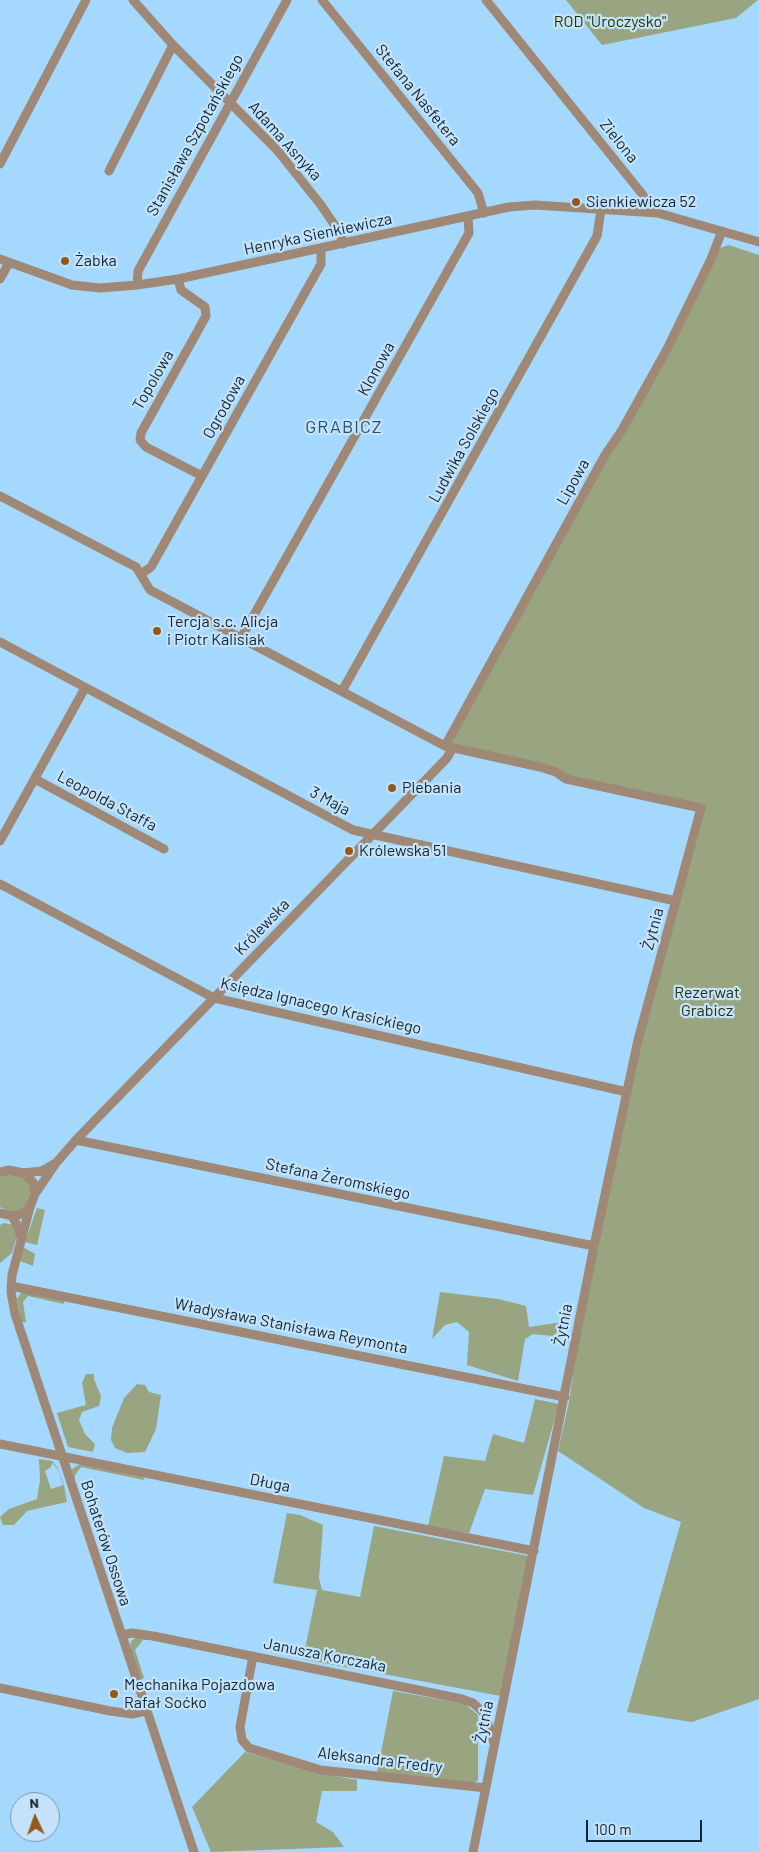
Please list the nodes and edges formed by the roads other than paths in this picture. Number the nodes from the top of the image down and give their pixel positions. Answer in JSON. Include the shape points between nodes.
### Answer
{"nodes":[{"id":1,"x":86,"y":0,"type":"edge"},
{"id":2,"x":132,"y":0,"type":"edge"},
{"id":3,"x":287,"y":0,"type":"edge"},
{"id":4,"x":322,"y":0,"type":"edge"},
{"id":5,"x":486,"y":0,"type":"edge"},
{"id":6,"x":173,"y":45,"type":"junction"},
{"id":7,"x":230,"y":103,"type":"junction"},
{"id":8,"x":0,"y":164,"type":"edge"},
{"id":9,"x":109,"y":171,"type":"dead end"},
{"id":10,"x":601,"y":210,"type":"junction"},
{"id":11,"x":646,"y":212,"type":"junction"},
{"id":12,"x":484,"y":213,"type":"junction"},
{"id":13,"x":468,"y":216,"type":"junction"},
{"id":14,"x":722,"y":231,"type":"junction"},
{"id":15,"x":759,"y":242,"type":"edge"},
{"id":16,"x":343,"y":244,"type":"junction"},
{"id":17,"x":321,"y":249,"type":"junction"},
{"id":18,"x":4,"y":261,"type":"edge"},
{"id":19,"x":0,"y":279,"type":"edge"},
{"id":20,"x":178,"y":279,"type":"junction"},
{"id":21,"x":137,"y":286,"type":"junction"},
{"id":22,"x":202,"y":476,"type":"junction"},
{"id":23,"x":0,"y":496,"type":"edge"},
{"id":24,"x":141,"y":574,"type":"junction"},
{"id":25,"x":241,"y":638,"type":"junction"},
{"id":26,"x":0,"y":642,"type":"edge"},
{"id":27,"x":85,"y":688,"type":"junction"},
{"id":28,"x":342,"y":691,"type":"junction"},
{"id":29,"x":449,"y":747,"type":"junction"},
{"id":30,"x":35,"y":779,"type":"junction"},
{"id":31,"x":371,"y":836,"type":"junction"},
{"id":32,"x":0,"y":841,"type":"edge"},
{"id":33,"x":164,"y":849,"type":"dead end"},
{"id":34,"x":0,"y":884,"type":"edge"},
{"id":35,"x":676,"y":901,"type":"junction"},
{"id":36,"x":214,"y":998,"type":"junction"},
{"id":37,"x":627,"y":1092,"type":"junction"},
{"id":38,"x":76,"y":1140,"type":"junction"},
{"id":39,"x":56,"y":1163,"type":"junction"},
{"id":40,"x":2,"y":1171,"type":"edge"},
{"id":41,"x":23,"y":1173,"type":"junction"},
{"id":42,"x":35,"y":1194,"type":"junction"},
{"id":43,"x":30,"y":1207,"type":"junction"},
{"id":44,"x":5,"y":1216,"type":"edge"},
{"id":45,"x":21,"y":1241,"type":"junction"},
{"id":46,"x":594,"y":1246,"type":"junction"},
{"id":47,"x":11,"y":1286,"type":"junction"},
{"id":48,"x":565,"y":1397,"type":"junction"},
{"id":49,"x":0,"y":1444,"type":"edge"},
{"id":50,"x":62,"y":1457,"type":"junction"},
{"id":51,"x":534,"y":1551,"type":"junction"},
{"id":52,"x":122,"y":1635,"type":"junction"},
{"id":53,"x":253,"y":1656,"type":"junction"},
{"id":54,"x":0,"y":1688,"type":"edge"},
{"id":55,"x":146,"y":1711,"type":"junction"},
{"id":56,"x":495,"y":1746,"type":"junction"},
{"id":57,"x":486,"y":1788,"type":"junction"},
{"id":58,"x":194,"y":1852,"type":"edge"},
{"id":59,"x":473,"y":1852,"type":"edge"}],
"edges":[{"from":1,"to":8,"type":"street"},
{"from":2,"to":6,"type":"street","name":"Adama Asnyka"},
{"from":3,"to":7,"type":"street","name":"Stanisława Szpotańskiego"},
{"from":4,"to":12,"type":"street","name":"Stefana Nasfetera","via":[[478,194]]},
{"from":5,"to":11,"type":"street","name":"Zielona","via":[[643,195]]},
{"from":6,"to":7,"type":"street","name":"Adama Asnyka"},
{"from":6,"to":9,"type":"street"},
{"from":7,"to":16,"type":"street","name":"Adama Asnyka","via":[[304,182],[340,233]]},
{"from":7,"to":21,"type":"street","name":"Stanisława Szpotańskiego","via":[[138,271]]},
{"from":10,"to":11,"type":"street","name":"Henryka Sienkiewicza"},
{"from":10,"to":12,"type":"street","name":"Henryka Sienkiewicza","via":[[535,205]]},
{"from":10,"to":28,"type":"street","name":"Ludwika Solskiego","via":[[597,236]]},
{"from":11,"to":14,"type":"street"},
{"from":12,"to":13,"type":"street","name":"Henryka Sienkiewicza"},
{"from":13,"to":16,"type":"street","name":"Henryka Sienkiewicza"},
{"from":13,"to":25,"type":"street","name":"Klonowa","via":[[469,233]]},
{"from":14,"to":15,"type":"street"},
{"from":14,"to":29,"type":"street","name":"Lipowa","via":[[667,349],[605,455]]},
{"from":16,"to":17,"type":"street","name":"Henryka Sienkiewicza"},
{"from":17,"to":20,"type":"street","name":"Henryka Sienkiewicza"},
{"from":17,"to":22,"type":"street","name":"Ogrodowa","via":[[321,264]]},
{"from":18,"to":19,"type":"street"},
{"from":18,"to":21,"type":"street","name":"Henryka Sienkiewicza","via":[[72,285],[100,288]]},
{"from":20,"to":21,"type":"street","name":"Henryka Sienkiewicza"},
{"from":20,"to":22,"type":"street","name":"Topolowa","via":[[181,290],[204,306],[206,316],[140,433],[140,440],[146,447]]},
{"from":22,"to":24,"type":"street","name":"Ogrodowa","via":[[151,567]]},
{"from":23,"to":24,"type":"street","via":[[136,567]]},
{"from":24,"to":25,"type":"street","via":[[150,590]]},
{"from":25,"to":28,"type":"street"},
{"from":26,"to":27,"type":"street","name":"3 Maja"},
{"from":27,"to":30,"type":"street"},
{"from":27,"to":31,"type":"street","name":"3 Maja","via":[[345,826]]},
{"from":28,"to":29,"type":"street"},
{"from":29,"to":31,"type":"street","name":"Królewska"},
{"from":29,"to":35,"type":"street","name":"Żytnia","via":[[540,767],[566,779],[702,808]]},
{"from":30,"to":32,"type":"street"},
{"from":30,"to":33,"type":"street","name":"Leopolda Staffa"},
{"from":31,"to":35,"type":"street","name":"3 Maja"},
{"from":31,"to":36,"type":"street","name":"Królewska"},
{"from":34,"to":36,"type":"street","name":"Księdza Ignacego Krasickiego"},
{"from":35,"to":37,"type":"street","name":"Żytnia"},
{"from":36,"to":37,"type":"street","name":"Księdza Ignacego Krasickiego"},
{"from":36,"to":38,"type":"street","name":"Królewska"},
{"from":37,"to":46,"type":"street","name":"Żytnia"},
{"from":38,"to":39,"type":"street","name":"Królewska"},
{"from":38,"to":46,"type":"street","name":"Stefana Żeromskiego"},
{"from":39,"to":41,"type":"street","via":[[42,1171]]},
{"from":39,"to":42,"type":"street","name":"Królewska"},
{"from":40,"to":41,"type":"street"},
{"from":41,"to":42,"type":"street","via":[[31,1179]]},
{"from":42,"to":43,"type":"street","name":"Królewska"},
{"from":43,"to":44,"type":"street","via":[[22,1214]]},
{"from":43,"to":45,"type":"street","name":"Bohaterów Ossowa"},
{"from":44,"to":45,"type":"street","via":[[19,1229]]},
{"from":45,"to":47,"type":"street","name":"Bohaterów Ossowa"},
{"from":46,"to":48,"type":"street","name":"Żytnia"},
{"from":47,"to":48,"type":"street","name":"Władysława Stanisława Reymonta"},
{"from":47,"to":50,"type":"street","name":"Bohaterów Ossowa","via":[[15,1314]]},
{"from":48,"to":51,"type":"street","name":"Żytnia"},
{"from":49,"to":50,"type":"street","name":"Długa"},
{"from":50,"to":51,"type":"street","name":"Długa"},
{"from":50,"to":52,"type":"street","name":"Bohaterów Ossowa"},
{"from":51,"to":56,"type":"street","name":"Żytnia"},
{"from":52,"to":53,"type":"street","name":"Janusza Korczaka","via":[[135,1633]]},
{"from":52,"to":55,"type":"street","name":"Bohaterów Ossowa"},
{"from":53,"to":56,"type":"street","name":"Janusza Korczaka","via":[[473,1703],[485,1714]]},
{"from":53,"to":57,"type":"street","name":"Aleksandra Fredry","via":[[240,1727],[242,1740],[250,1748],[321,1770]]},
{"from":54,"to":55,"type":"street","via":[[124,1713]]},
{"from":55,"to":58,"type":"street","name":"Bohaterów Ossowa"},
{"from":56,"to":57,"type":"street","name":"Żytnia"},
{"from":57,"to":59,"type":"street","name":"Żytnia"}]}
